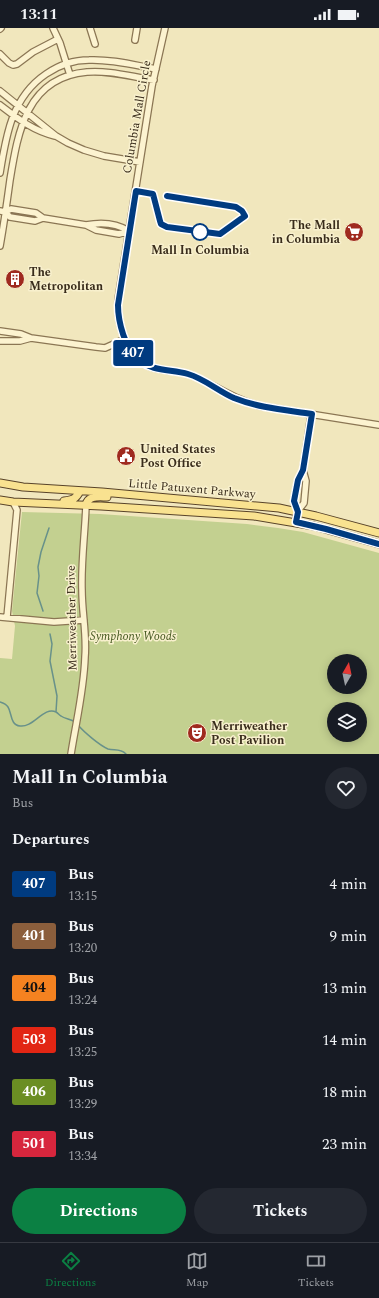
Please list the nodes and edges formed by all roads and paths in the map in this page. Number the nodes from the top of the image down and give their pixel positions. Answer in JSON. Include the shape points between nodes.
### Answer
{"nodes":[{"id":1,"x":52,"y":28,"type":"edge"},
{"id":2,"x":90,"y":28,"type":"edge"},
{"id":3,"x":137,"y":28,"type":"edge"},
{"id":4,"x":165,"y":28,"type":"edge"},
{"id":5,"x":58,"y":39,"type":"junction"},
{"id":6,"x":135,"y":40,"type":"dead end"},
{"id":7,"x":95,"y":44,"type":"dead end"},
{"id":8,"x":0,"y":54,"type":"edge"},
{"id":9,"x":67,"y":64,"type":"junction"},
{"id":10,"x":156,"y":69,"type":"junction"},
{"id":11,"x":70,"y":75,"type":"junction"},
{"id":12,"x":154,"y":80,"type":"junction"},
{"id":13,"x":0,"y":91,"type":"edge"},
{"id":14,"x":0,"y":105,"type":"edge"},
{"id":15,"x":18,"y":105,"type":"junction"},
{"id":16,"x":27,"y":112,"type":"junction"},
{"id":17,"x":13,"y":115,"type":"junction"},
{"id":18,"x":22,"y":122,"type":"junction"},
{"id":19,"x":56,"y":136,"type":"junction"},
{"id":20,"x":140,"y":162,"type":"junction"},
{"id":21,"x":0,"y":173,"type":"edge"},
{"id":22,"x":3,"y":212,"type":"edge"},
{"id":23,"x":129,"y":231,"type":"junction"},
{"id":24,"x":0,"y":246,"type":"edge"},
{"id":25,"x":0,"y":331,"type":"edge"},
{"id":26,"x":31,"y":338,"type":"junction"},
{"id":27,"x":125,"y":339,"type":"junction"},
{"id":28,"x":0,"y":341,"type":"edge"},
{"id":29,"x":312,"y":414,"type":"junction"},
{"id":30,"x":379,"y":425,"type":"edge"},
{"id":31,"x":303,"y":470,"type":"junction"},
{"id":32,"x":0,"y":483,"type":"edge"},
{"id":33,"x":80,"y":491,"type":"junction"},
{"id":34,"x":127,"y":495,"type":"junction"},
{"id":35,"x":0,"y":500,"type":"edge"},
{"id":36,"x":188,"y":501,"type":"junction"},
{"id":37,"x":13,"y":502,"type":"junction"},
{"id":38,"x":198,"y":502,"type":"junction"},
{"id":39,"x":44,"y":504,"type":"junction"},
{"id":40,"x":86,"y":505,"type":"junction"},
{"id":41,"x":125,"y":507,"type":"junction"},
{"id":42,"x":188,"y":512,"type":"junction"},
{"id":43,"x":298,"y":512,"type":"junction"},
{"id":44,"x":296,"y":522,"type":"junction"},
{"id":45,"x":379,"y":533,"type":"edge"},
{"id":46,"x":379,"y":544,"type":"edge"},
{"id":47,"x":0,"y":617,"type":"edge"},
{"id":48,"x":7,"y":617,"type":"junction"},
{"id":49,"x":84,"y":620,"type":"junction"},
{"id":50,"x":72,"y":752,"type":"edge"}],
"edges":[{"from":1,"to":5,"type":"street"},
{"from":2,"to":7,"type":"street"},
{"from":3,"to":6,"type":"street"},
{"from":4,"to":10,"type":"street","name":"Columbia Mall Circle"},
{"from":5,"to":8,"type":"street","via":[[14,65]]},
{"from":5,"to":9,"type":"street"},
{"from":9,"to":10,"type":"street","via":[[100,60]]},
{"from":9,"to":11,"type":"street"},
{"from":9,"to":15,"type":"street","via":[[38,79]]},
{"from":10,"to":12,"type":"street","name":"Columbia Mall Circle"},
{"from":11,"to":12,"type":"street","via":[[88,71]]},
{"from":11,"to":16,"type":"street","via":[[46,88],[33,101]]},
{"from":12,"to":20,"type":"street","name":"Columbia Mall Circle"},
{"from":13,"to":15,"type":"street"},
{"from":14,"to":17,"type":"street"},
{"from":15,"to":16,"type":"street"},
{"from":15,"to":17,"type":"street"},
{"from":16,"to":18,"type":"street"},
{"from":16,"to":19,"type":"street"},
{"from":17,"to":18,"type":"street"},
{"from":17,"to":21,"type":"street","via":[[5,141]]},
{"from":18,"to":19,"type":"street","via":[[44,134]]},
{"from":18,"to":22,"type":"street"},
{"from":19,"to":20,"type":"street","via":[[84,150]]},
{"from":20,"to":23,"type":"street","name":"Columbia Mall Circle"},
{"from":22,"to":23,"type":"street","via":[[11,209],[36,213],[43,218],[86,225],[98,222],[121,226]]},
{"from":22,"to":24,"type":"street"},
{"from":23,"to":27,"type":"street","name":"Columbia Mall Circle","via":[[118,300],[119,322]]},
{"from":25,"to":26,"type":"street"},
{"from":26,"to":27,"type":"street","via":[[105,348]]},
{"from":26,"to":28,"type":"street"},
{"from":27,"to":29,"type":"street","name":"Columbia Mall Circle","via":[[133,354],[144,364],[187,373],[246,402]]},
{"from":29,"to":30,"type":"street","name":"Columbia Mall Circle"},
{"from":29,"to":31,"type":"street"},
{"from":31,"to":43,"type":"street","via":[[306,481],[304,502]]},
{"from":31,"to":43,"type":"street","via":[[298,480],[294,501]]},
{"from":32,"to":33,"type":"main road","name":"Little Patuxent Parkway"},
{"from":33,"to":34,"type":"main road","name":"Little Patuxent Parkway"},
{"from":33,"to":39,"type":"main road","via":[[71,501]]},
{"from":34,"to":36,"type":"main road","name":"Little Patuxent Parkway"},
{"from":34,"to":40,"type":"main road","via":[[90,498]]},
{"from":35,"to":37,"type":"main road","name":"Little Patuxent Parkway"},
{"from":36,"to":38,"type":"main road","name":"Little Patuxent Parkway"},
{"from":36,"to":41,"type":"main road","via":[[174,507]]},
{"from":37,"to":39,"type":"main road","name":"Little Patuxent Parkway"},
{"from":37,"to":48,"type":"street","via":[[17,510]]},
{"from":38,"to":42,"type":"main road","via":[[189,507]]},
{"from":38,"to":43,"type":"main road","name":"Little Patuxent Parkway"},
{"from":39,"to":40,"type":"main road","name":"Little Patuxent Parkway"},
{"from":40,"to":41,"type":"main road","name":"Little Patuxent Parkway"},
{"from":40,"to":49,"type":"street","name":"Merriweather Drive","via":[[82,563]]},
{"from":41,"to":42,"type":"main road","name":"Little Patuxent Parkway"},
{"from":42,"to":44,"type":"main road","name":"Little Patuxent Parkway","via":[[254,516]]},
{"from":43,"to":44,"type":"street"},
{"from":43,"to":45,"type":"main road","name":"Little Patuxent Parkway"},
{"from":44,"to":46,"type":"main road","name":"Little Patuxent Parkway"},
{"from":47,"to":48,"type":"street"},
{"from":48,"to":49,"type":"street","via":[[54,622]]},
{"from":49,"to":50,"type":"street","name":"Merriweather Drive","via":[[85,660]]}]}
